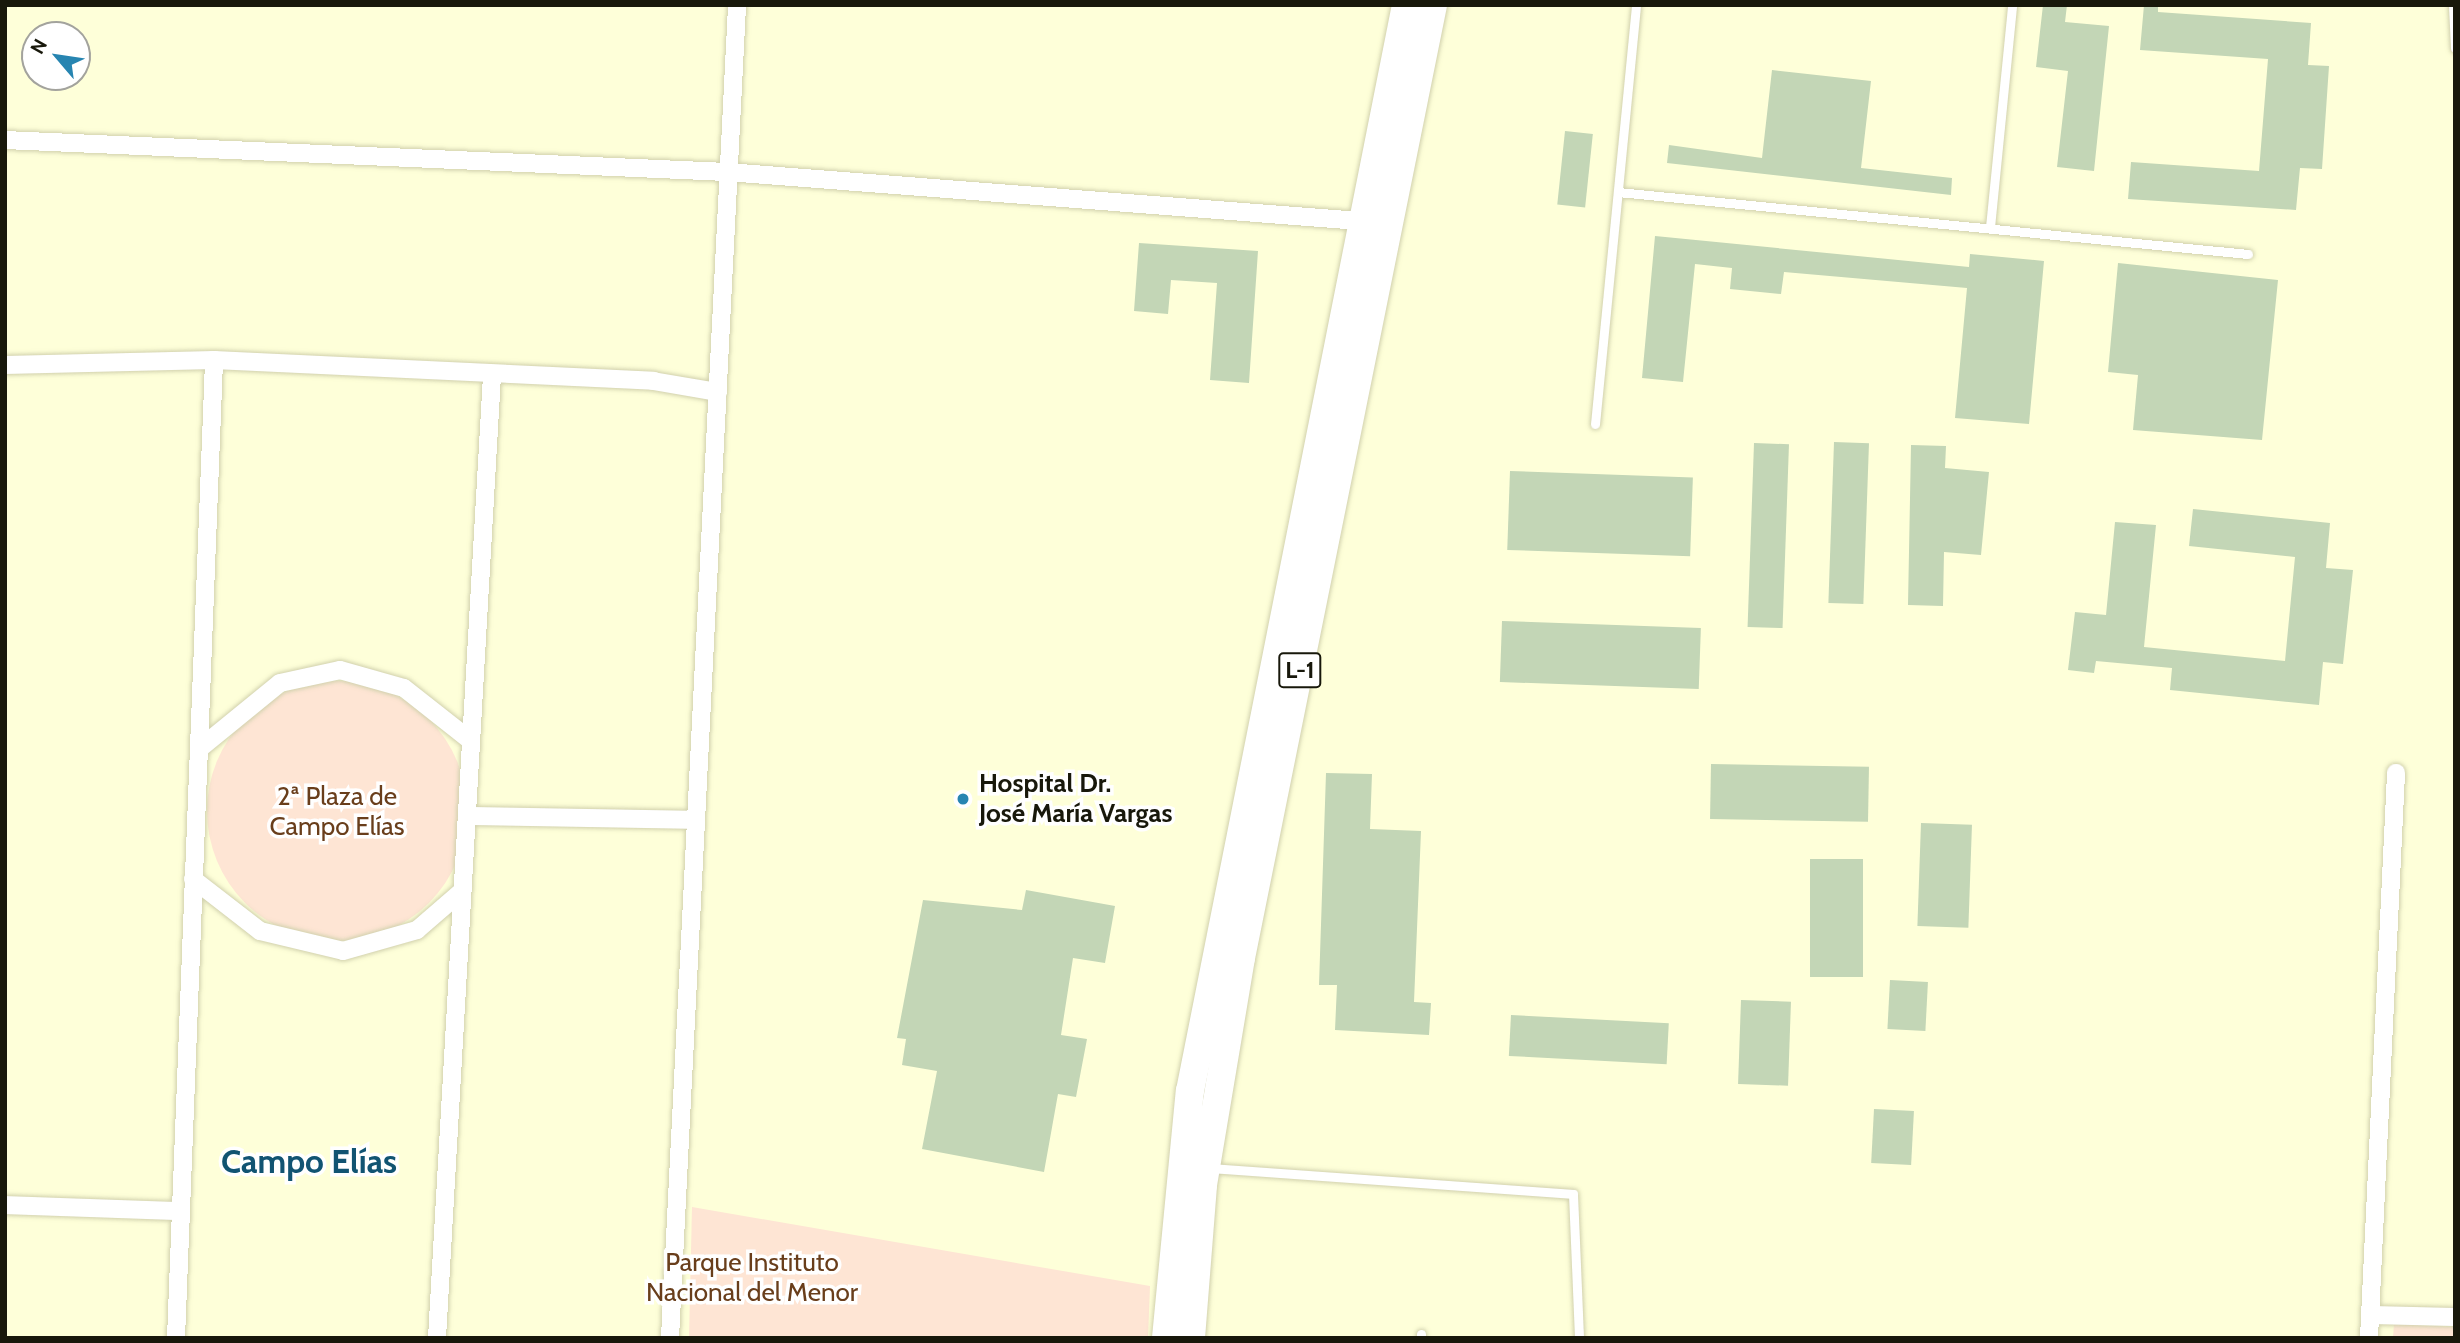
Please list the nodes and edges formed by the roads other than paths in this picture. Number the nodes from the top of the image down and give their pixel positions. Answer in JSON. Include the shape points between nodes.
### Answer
{"nodes":[{"id":1,"x":1406,"y":5,"type":"edge"},
{"id":2,"x":1433,"y":5,"type":"edge"},
{"id":3,"x":1636,"y":5,"type":"edge"},
{"id":4,"x":2012,"y":5,"type":"edge"},
{"id":5,"x":2453,"y":5,"type":"edge"},
{"id":6,"x":737,"y":6,"type":"edge"},
{"id":7,"x":2455,"y":48,"type":"edge"},
{"id":8,"x":5,"y":140,"type":"edge"},
{"id":9,"x":727,"y":172,"type":"junction"},
{"id":10,"x":1618,"y":192,"type":"junction"},
{"id":11,"x":1360,"y":221,"type":"junction"},
{"id":12,"x":1390,"y":223,"type":"junction"},
{"id":13,"x":1990,"y":227,"type":"junction"},
{"id":14,"x":2248,"y":254,"type":"dead end"},
{"id":15,"x":214,"y":360,"type":"junction"},
{"id":16,"x":5,"y":365,"type":"edge"},
{"id":17,"x":492,"y":375,"type":"junction"},
{"id":18,"x":718,"y":392,"type":"junction"},
{"id":19,"x":1595,"y":424,"type":"dead end"},
{"id":20,"x":471,"y":741,"type":"junction"},
{"id":21,"x":198,"y":749,"type":"junction"},
{"id":22,"x":2396,"y":773,"type":"dead end"},
{"id":23,"x":467,"y":816,"type":"junction"},
{"id":24,"x":694,"y":820,"type":"junction"},
{"id":25,"x":193,"y":879,"type":"junction"},
{"id":26,"x":462,"y":891,"type":"junction"},
{"id":27,"x":1206,"y":1168,"type":"junction"},
{"id":28,"x":5,"y":1205,"type":"edge"},
{"id":29,"x":181,"y":1211,"type":"junction"},
{"id":30,"x":2371,"y":1315,"type":"junction"},
{"id":31,"x":2455,"y":1317,"type":"edge"},
{"id":32,"x":176,"y":1338,"type":"edge"},
{"id":33,"x":437,"y":1338,"type":"edge"},
{"id":34,"x":670,"y":1338,"type":"edge"},
{"id":35,"x":1166,"y":1338,"type":"edge"},
{"id":36,"x":1191,"y":1338,"type":"edge"},
{"id":37,"x":1579,"y":1338,"type":"edge"},
{"id":38,"x":2370,"y":1338,"type":"edge"}],
"edges":[{"from":1,"to":11,"type":"main road","number":"L-1"},
{"from":2,"to":12,"type":"main road","number":"L-1"},
{"from":3,"to":10,"type":"lane"},
{"from":4,"to":13,"type":"lane"},
{"from":5,"to":7,"type":"lane"},
{"from":6,"to":9,"type":"street"},
{"from":8,"to":9,"type":"street"},
{"from":9,"to":11,"type":"street"},
{"from":9,"to":18,"type":"street"},
{"from":10,"to":13,"type":"lane"},
{"from":10,"to":19,"type":"lane"},
{"from":11,"to":12,"type":"street"},
{"from":11,"to":35,"type":"main road","number":"L-1","via":[[1190,1091]]},
{"from":12,"to":27,"type":"main road","number":"L-1","via":[[1241,958]]},
{"from":13,"to":14,"type":"lane"},
{"from":15,"to":16,"type":"street"},
{"from":15,"to":17,"type":"street"},
{"from":15,"to":21,"type":"street"},
{"from":17,"to":18,"type":"street","via":[[653,382]]},
{"from":17,"to":20,"type":"street"},
{"from":18,"to":24,"type":"street"},
{"from":20,"to":21,"type":"street","via":[[404,688],[340,670],[280,682]]},
{"from":20,"to":23,"type":"street"},
{"from":21,"to":25,"type":"street"},
{"from":22,"to":30,"type":"street"},
{"from":23,"to":24,"type":"street"},
{"from":23,"to":26,"type":"street"},
{"from":24,"to":34,"type":"street"},
{"from":25,"to":26,"type":"street","via":[[260,931],[343,951],[417,930]]},
{"from":25,"to":29,"type":"street"},
{"from":26,"to":33,"type":"street"},
{"from":27,"to":36,"type":"main road","number":"L-1"},
{"from":27,"to":37,"type":"lane","via":[[1560,1188],[1573,1194]]},
{"from":28,"to":29,"type":"street"},
{"from":29,"to":32,"type":"street"},
{"from":30,"to":31,"type":"street"},
{"from":30,"to":38,"type":"street"}]}
